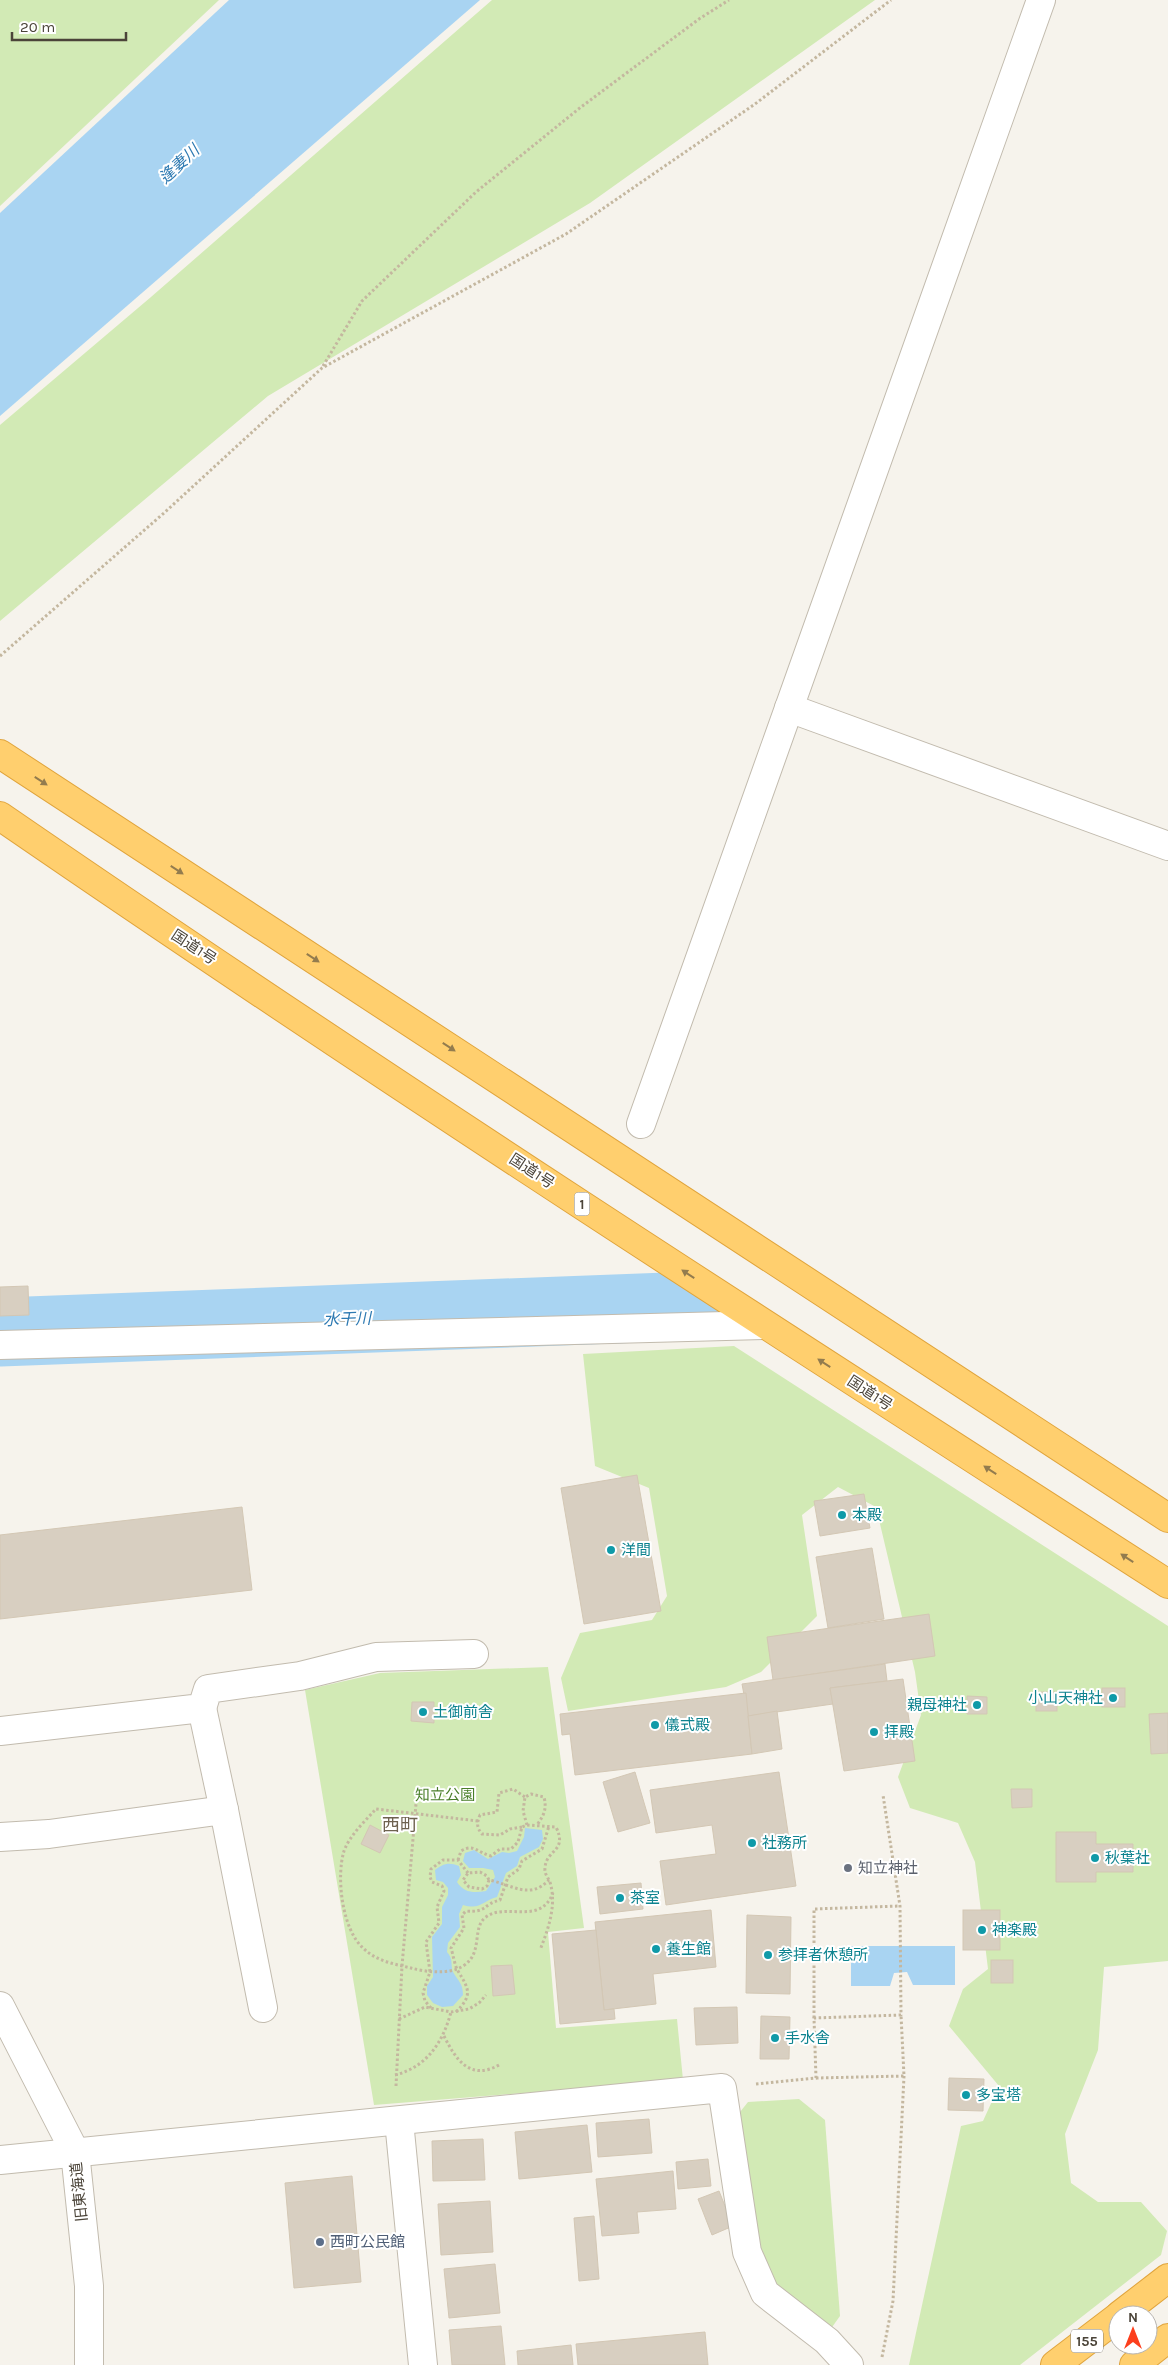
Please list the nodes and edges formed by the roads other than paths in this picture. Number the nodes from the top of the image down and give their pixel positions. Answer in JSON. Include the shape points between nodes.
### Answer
{"nodes":[{"id":1,"x":1041,"y":0,"type":"edge"},
{"id":2,"x":789,"y":708,"type":"junction"},
{"id":3,"x":0,"y":754,"type":"edge"},
{"id":4,"x":0,"y":816,"type":"edge"},
{"id":5,"x":1168,"y":846,"type":"edge"},
{"id":6,"x":641,"y":1124,"type":"dead end"},
{"id":7,"x":764,"y":1325,"type":"junction"},
{"id":8,"x":0,"y":1345,"type":"edge"},
{"id":9,"x":1168,"y":1518,"type":"edge"},
{"id":10,"x":1168,"y":1584,"type":"edge"},
{"id":11,"x":474,"y":1654,"type":"dead end"},
{"id":12,"x":202,"y":1708,"type":"junction"},
{"id":13,"x":0,"y":1731,"type":"edge"},
{"id":14,"x":224,"y":1810,"type":"junction"},
{"id":15,"x":0,"y":1837,"type":"edge"},
{"id":16,"x":0,"y":2006,"type":"edge"},
{"id":17,"x":263,"y":2008,"type":"dead end"},
{"id":18,"x":399,"y":2121,"type":"junction"},
{"id":19,"x":74,"y":2152,"type":"junction"},
{"id":20,"x":0,"y":2160,"type":"edge"},
{"id":21,"x":1168,"y":2278,"type":"edge"},
{"id":22,"x":1133,"y":2305,"type":"edge"},
{"id":23,"x":1108,"y":2324,"type":"edge"},
{"id":24,"x":1168,"y":2338,"type":"edge"},
{"id":25,"x":89,"y":2365,"type":"edge"},
{"id":26,"x":423,"y":2365,"type":"edge"},
{"id":27,"x":849,"y":2365,"type":"edge"},
{"id":28,"x":1055,"y":2365,"type":"edge"},
{"id":29,"x":1134,"y":2365,"type":"edge"}],
"edges":[{"from":1,"to":2,"type":"street"},
{"from":2,"to":5,"type":"street"},
{"from":2,"to":6,"type":"street"},
{"from":3,"to":9,"type":"highway","one_way":true},
{"from":7,"to":4,"type":"highway","name":"国道1号","number":"1","one_way":true,"via":[[138,911]]},
{"from":7,"to":8,"type":"street"},
{"from":10,"to":7,"type":"highway","name":"国道1号","number":"1","one_way":true},
{"from":11,"to":12,"type":"street","via":[[376,1657],[300,1676],[208,1689]]},
{"from":12,"to":13,"type":"street"},
{"from":12,"to":14,"type":"street"},
{"from":14,"to":15,"type":"street","via":[[50,1834]]},
{"from":14,"to":17,"type":"street"},
{"from":16,"to":19,"type":"street","name":"旧東海道"},
{"from":18,"to":19,"type":"street"},
{"from":18,"to":26,"type":"street"},
{"from":18,"to":27,"type":"street","via":[[722,2088],[747,2252],[765,2293],[827,2341]]},
{"from":19,"to":20,"type":"street"},
{"from":19,"to":25,"type":"street","name":"旧東海道","via":[[89,2286]]},
{"from":21,"to":22,"type":"highway","number":"155"},
{"from":23,"to":28,"type":"highway","number":"155"},
{"from":24,"to":29,"type":"highway"}]}
